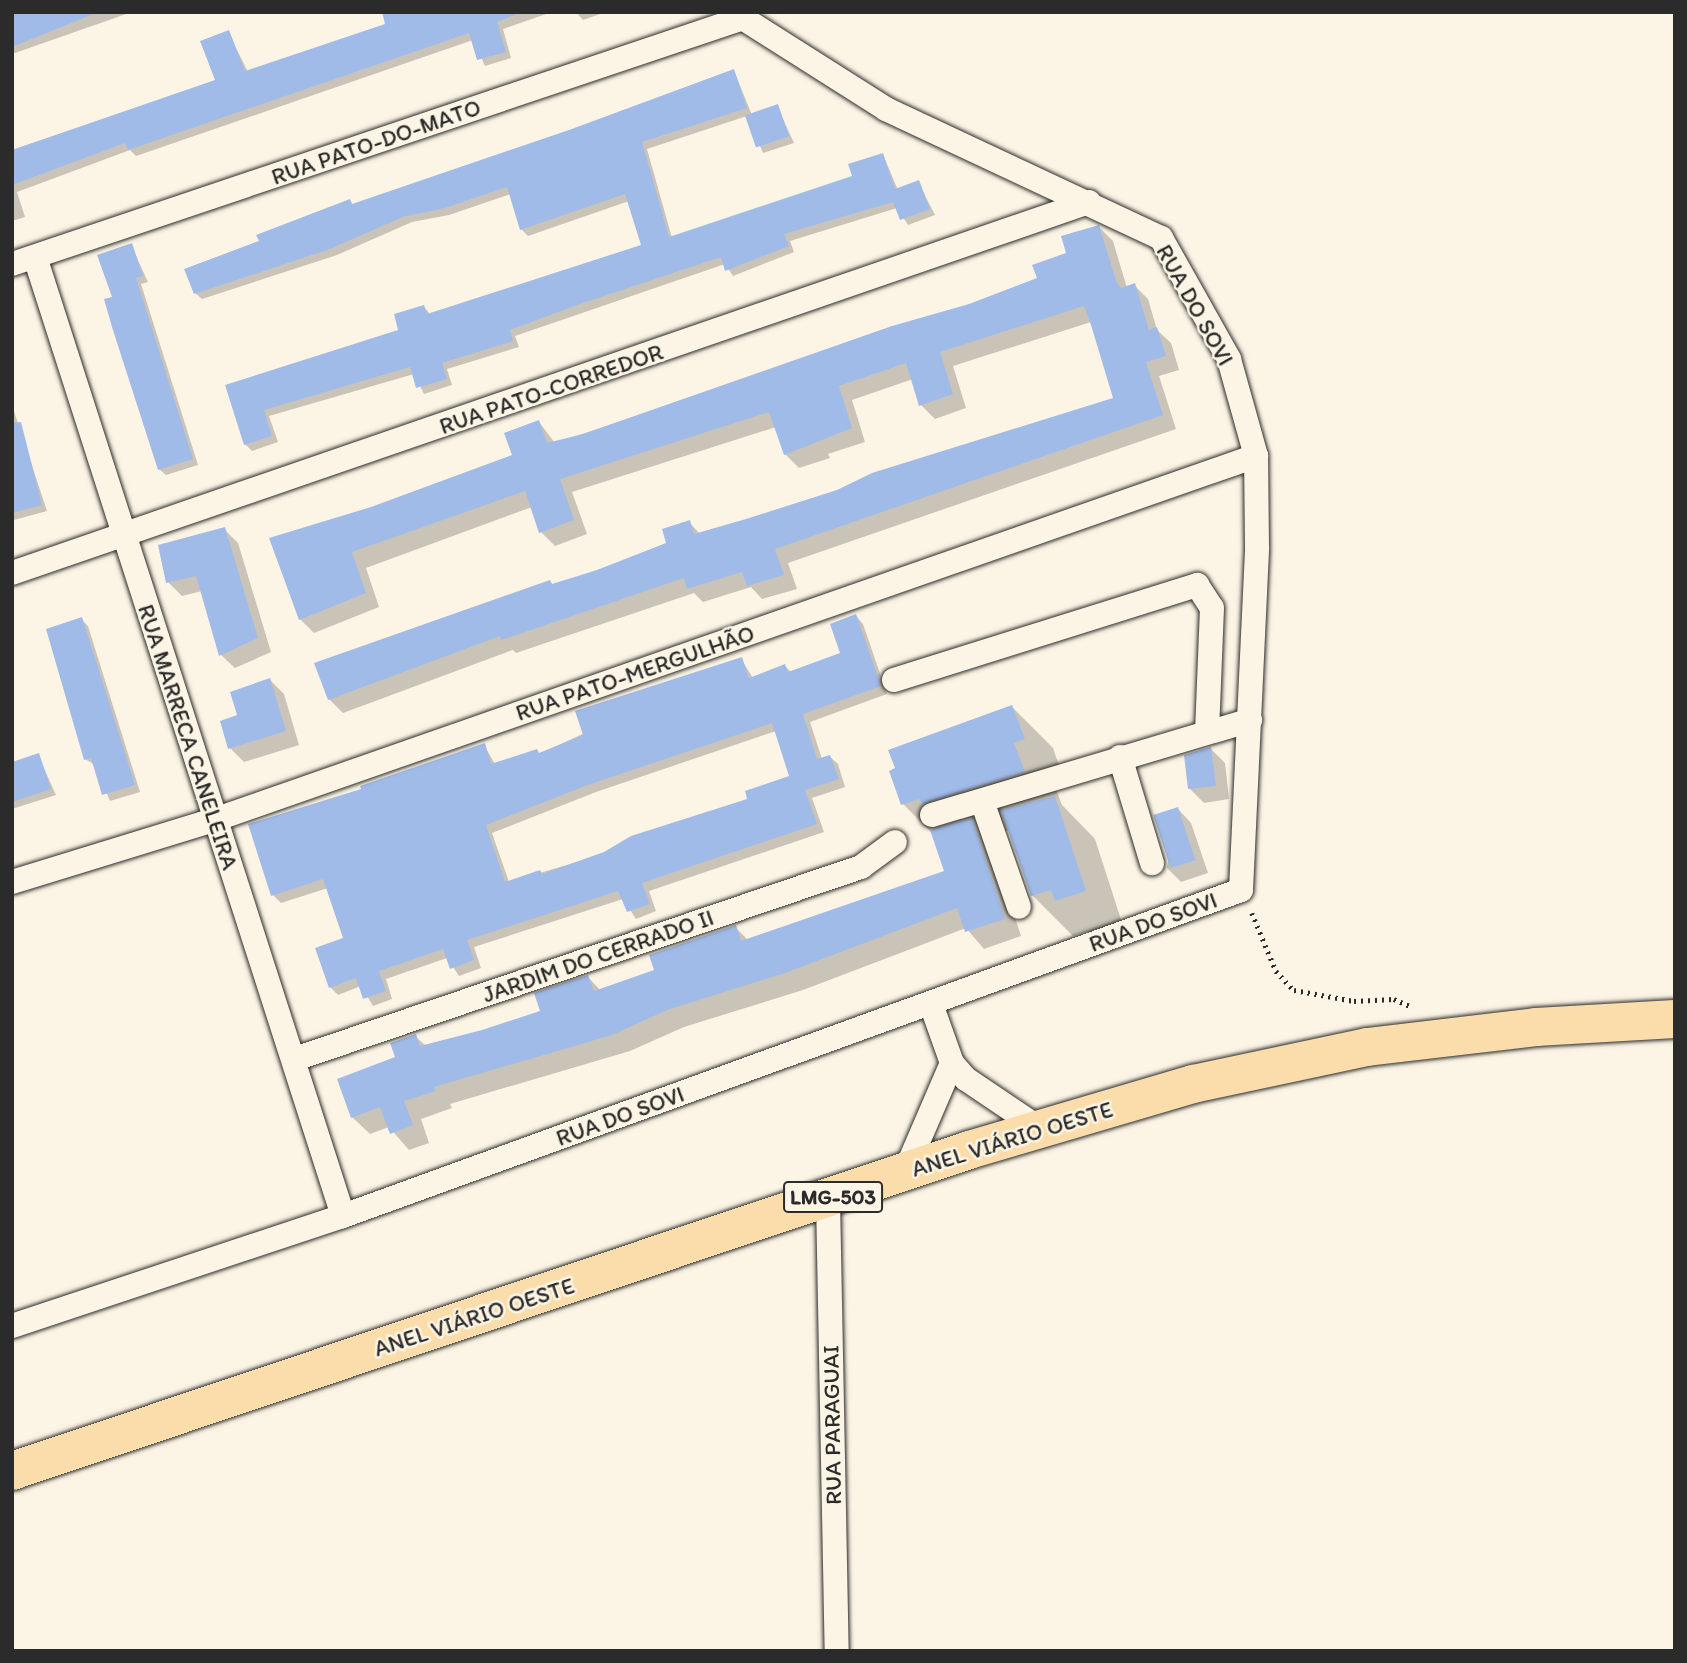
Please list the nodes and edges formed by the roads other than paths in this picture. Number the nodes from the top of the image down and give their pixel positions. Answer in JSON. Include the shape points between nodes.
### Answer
{"nodes":[{"id":1,"x":736,"y":15,"type":"edge"},
{"id":2,"x":1089,"y":202,"type":"junction"},
{"id":3,"x":24,"y":261,"type":"edge"},
{"id":4,"x":1256,"y":456,"type":"junction"},
{"id":5,"x":123,"y":538,"type":"junction"},
{"id":6,"x":12,"y":573,"type":"edge"},
{"id":7,"x":894,"y":680,"type":"dead end"},
{"id":8,"x":1250,"y":720,"type":"junction"},
{"id":9,"x":1207,"y":731,"type":"junction"},
{"id":10,"x":1120,"y":757,"type":"junction"},
{"id":11,"x":982,"y":801,"type":"junction"},
{"id":12,"x":932,"y":815,"type":"dead end"},
{"id":13,"x":214,"y":820,"type":"junction"},
{"id":14,"x":895,"y":842,"type":"dead end"},
{"id":15,"x":1152,"y":863,"type":"dead end"},
{"id":16,"x":12,"y":882,"type":"edge"},
{"id":17,"x":1019,"y":907,"type":"dead end"},
{"id":18,"x":931,"y":1004,"type":"junction"},
{"id":19,"x":1675,"y":1020,"type":"edge"},
{"id":20,"x":295,"y":1059,"type":"junction"},
{"id":21,"x":952,"y":1063,"type":"junction"},
{"id":22,"x":1040,"y":1129,"type":"junction"},
{"id":23,"x":905,"y":1171,"type":"junction"},
{"id":24,"x":828,"y":1199,"type":"junction"},
{"id":25,"x":343,"y":1216,"type":"junction"},
{"id":26,"x":12,"y":1326,"type":"edge"},
{"id":27,"x":12,"y":1471,"type":"edge"},
{"id":28,"x":837,"y":1651,"type":"edge"}],
"edges":[{"from":1,"to":2,"type":"street","name":"RUA DO SOVI","via":[[886,109]]},
{"from":1,"to":3,"type":"street","name":"RUA PATO-DO-MATO"},
{"from":2,"to":4,"type":"street","name":"RUA DO SOVI","via":[[1161,238],[1229,359]]},
{"from":2,"to":5,"type":"street","name":"RUA PATO-CORREDOR"},
{"from":3,"to":5,"type":"street","name":"RUA MARRECA CANELEIRA"},
{"from":4,"to":8,"type":"street","name":"RUA DO SOVI"},
{"from":4,"to":13,"type":"street","name":"RUA PATO-MERGULHÃO"},
{"from":5,"to":6,"type":"street","name":"RUA PATO-CORREDOR"},
{"from":5,"to":13,"type":"street","name":"RUA MARRECA CANELEIRA"},
{"from":7,"to":9,"type":"street","via":[[1198,584],[1212,608]]},
{"from":8,"to":9,"type":"street"},
{"from":8,"to":18,"type":"street","name":"RUA DO SOVI","via":[[1241,890]]},
{"from":9,"to":10,"type":"street"},
{"from":10,"to":11,"type":"street"},
{"from":10,"to":15,"type":"street"},
{"from":11,"to":12,"type":"street"},
{"from":11,"to":17,"type":"street"},
{"from":13,"to":16,"type":"street","name":"RUA PATO-MERGULHÃO"},
{"from":13,"to":20,"type":"street","name":"RUA MARRECA CANELEIRA"},
{"from":14,"to":20,"type":"street","name":"JARDIM DO CERRADO II","via":[[861,867]]},
{"from":18,"to":21,"type":"street"},
{"from":18,"to":25,"type":"street","name":"RUA DO SOVI"},
{"from":19,"to":22,"type":"main road","name":"ANEL VIÁRIO OESTE","number":"LMG-503","via":[[1455,1036],[1269,1066]]},
{"from":20,"to":25,"type":"street","name":"RUA MARRECA CANELEIRA"},
{"from":21,"to":22,"type":"street","via":[[981,1090]]},
{"from":21,"to":23,"type":"street"},
{"from":22,"to":23,"type":"main road","name":"ANEL VIÁRIO OESTE","number":"LMG-503"},
{"from":23,"to":24,"type":"main road","name":"ANEL VIÁRIO OESTE","number":"LMG-503"},
{"from":24,"to":27,"type":"main road","name":"ANEL VIÁRIO OESTE","number":"LMG-503"},
{"from":24,"to":28,"type":"street","name":"RUA PARAGUAI"},
{"from":25,"to":26,"type":"street","name":"RUA DO SOVI"}]}
